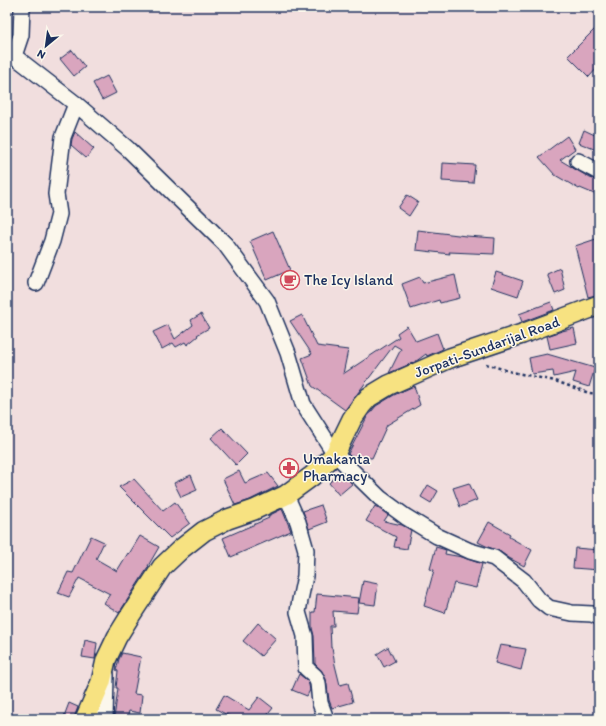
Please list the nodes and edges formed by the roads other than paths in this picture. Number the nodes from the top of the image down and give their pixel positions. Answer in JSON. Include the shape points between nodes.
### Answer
{"nodes":[{"id":1,"x":22,"y":7,"type":"edge"},
{"id":2,"x":10,"y":55,"type":"edge"},
{"id":3,"x":76,"y":104,"type":"junction"},
{"id":4,"x":578,"y":161,"type":"dead end"},
{"id":5,"x":599,"y":172,"type":"edge"},
{"id":6,"x":36,"y":283,"type":"dead end"},
{"id":7,"x":599,"y":305,"type":"edge"},
{"id":8,"x":335,"y":454,"type":"junction"},
{"id":9,"x":286,"y":495,"type":"junction"},
{"id":10,"x":599,"y":617,"type":"edge"},
{"id":11,"x":106,"y":660,"type":"junction"},
{"id":12,"x":85,"y":719,"type":"edge"},
{"id":13,"x":105,"y":719,"type":"edge"},
{"id":14,"x":326,"y":719,"type":"edge"}],
"edges":[{"from":1,"to":2,"type":"street","via":[[21,35]]},
{"from":2,"to":3,"type":"street"},
{"from":3,"to":6,"type":"street","via":[[62,137],[56,194],[60,214]]},
{"from":3,"to":8,"type":"street","via":[[128,149],[225,244],[267,301],[288,353],[303,404]]},
{"from":4,"to":5,"type":"street"},
{"from":7,"to":8,"type":"main road","name":"Jorpati-Sundarijal Road","via":[[450,358],[389,385],[361,406]]},
{"from":8,"to":9,"type":"main road","name":"Jorpati-Sundarijal Road","via":[[312,476]]},
{"from":8,"to":10,"type":"street","via":[[380,498],[406,518],[437,536],[470,551],[494,558],[524,581],[549,608]]},
{"from":9,"to":11,"type":"main road","name":"Jorpati-Sundarijal Road","via":[[204,531],[181,549],[162,567],[130,616]]},
{"from":9,"to":14,"type":"street","via":[[298,522],[306,550],[305,576],[298,612],[305,636],[306,668],[318,683],[320,703]]},
{"from":11,"to":12,"type":"main road","name":"Jorpati-Sundarijal Road","via":[[101,682]]},
{"from":11,"to":13,"type":"street"}]}
